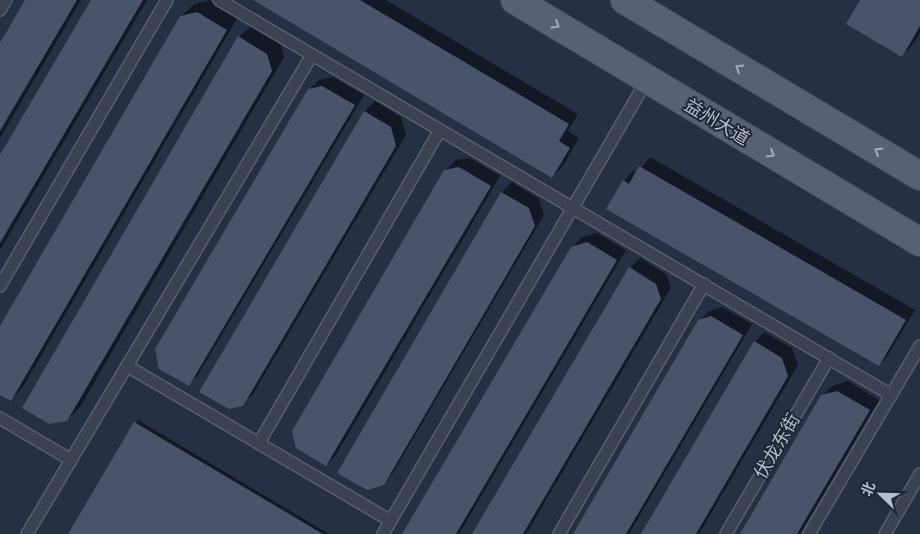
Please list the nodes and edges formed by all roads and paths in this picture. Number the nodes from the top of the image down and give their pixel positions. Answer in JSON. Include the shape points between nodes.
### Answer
{"nodes":[{"id":1,"x":6,"y":0,"type":"edge"},
{"id":2,"x":167,"y":0,"type":"edge"},
{"id":3,"x":219,"y":0,"type":"edge"},
{"id":4,"x":515,"y":0,"type":"edge"},
{"id":5,"x":625,"y":0,"type":"edge"},
{"id":6,"x":0,"y":10,"type":"edge"},
{"id":7,"x":312,"y":55,"type":"junction"},
{"id":8,"x":647,"y":80,"type":"junction"},
{"id":9,"x":440,"y":130,"type":"junction"},
{"id":10,"x":920,"y":176,"type":"edge"},
{"id":11,"x":573,"y":208,"type":"junction"},
{"id":12,"x":920,"y":242,"type":"edge"},
{"id":13,"x":704,"y":284,"type":"junction"},
{"id":14,"x":0,"y":286,"type":"edge"},
{"id":15,"x":920,"y":346,"type":"edge"},
{"id":16,"x":828,"y":358,"type":"junction"},
{"id":17,"x":127,"y":366,"type":"junction"},
{"id":18,"x":891,"y":395,"type":"junction"},
{"id":19,"x":0,"y":418,"type":"edge"},
{"id":20,"x":259,"y":443,"type":"junction"},
{"id":21,"x":71,"y":460,"type":"junction"},
{"id":22,"x":920,"y":474,"type":"edge"},
{"id":23,"x":391,"y":521,"type":"junction"},
{"id":24,"x":28,"y":534,"type":"edge"},
{"id":25,"x":383,"y":534,"type":"edge"},
{"id":26,"x":559,"y":534,"type":"edge"},
{"id":27,"x":726,"y":534,"type":"edge"},
{"id":28,"x":809,"y":534,"type":"edge"},
{"id":29,"x":885,"y":534,"type":"edge"}],
"edges":[{"from":1,"to":6,"type":"lane"},
{"from":2,"to":14,"type":"lane"},
{"from":3,"to":7,"type":"lane"},
{"from":4,"to":8,"type":"main road","name":"益州大道","one_way":true},
{"from":10,"to":5,"type":"main road","one_way":true},
{"from":7,"to":9,"type":"lane"},
{"from":7,"to":17,"type":"lane"},
{"from":8,"to":11,"type":"lane"},
{"from":8,"to":12,"type":"main road","name":"益州大道","one_way":true},
{"from":9,"to":11,"type":"lane"},
{"from":9,"to":20,"type":"lane"},
{"from":11,"to":13,"type":"lane"},
{"from":11,"to":23,"type":"lane"},
{"from":13,"to":16,"type":"lane"},
{"from":13,"to":26,"type":"lane"},
{"from":15,"to":18,"type":"lane"},
{"from":16,"to":18,"type":"lane"},
{"from":16,"to":27,"type":"lane","name":"伏龙东街"},
{"from":17,"to":20,"type":"lane"},
{"from":17,"to":21,"type":"lane"},
{"from":18,"to":28,"type":"lane"},
{"from":19,"to":21,"type":"lane"},
{"from":20,"to":23,"type":"lane"},
{"from":21,"to":24,"type":"lane"},
{"from":22,"to":29,"type":"lane"},
{"from":23,"to":25,"type":"lane"}]}
